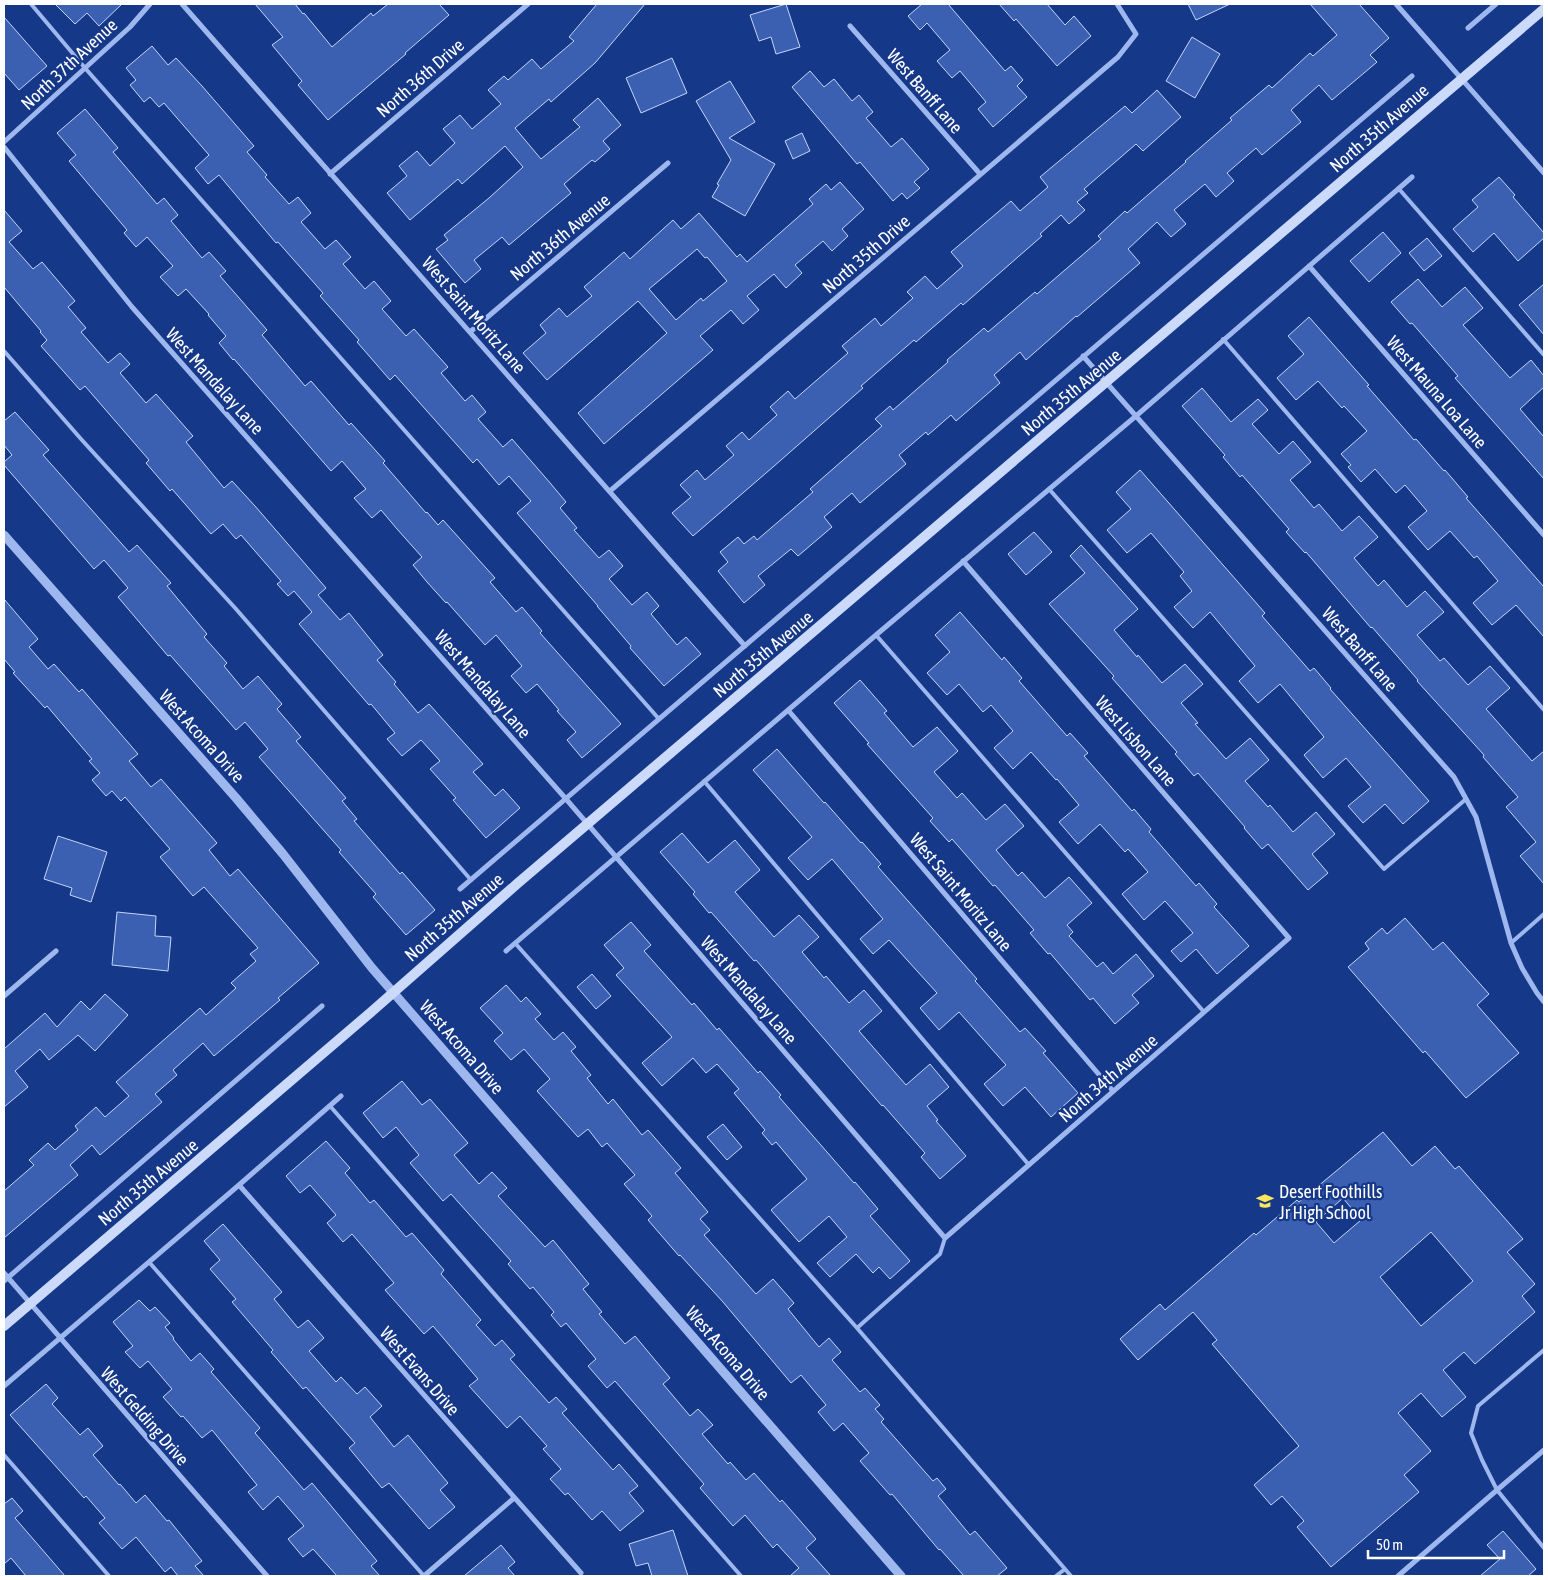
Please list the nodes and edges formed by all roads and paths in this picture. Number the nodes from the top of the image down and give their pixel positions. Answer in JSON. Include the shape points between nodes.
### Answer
{"nodes":[{"id":1,"x":31,"y":4,"type":"edge"},
{"id":2,"x":150,"y":4,"type":"edge"},
{"id":3,"x":182,"y":4,"type":"edge"},
{"id":4,"x":528,"y":4,"type":"edge"},
{"id":5,"x":1117,"y":4,"type":"edge"},
{"id":6,"x":1396,"y":4,"type":"edge"},
{"id":7,"x":1496,"y":4,"type":"edge"},
{"id":8,"x":1544,"y":9,"type":"edge"},
{"id":9,"x":850,"y":26,"type":"dead end"},
{"id":10,"x":1468,"y":28,"type":"dead end"},
{"id":11,"x":85,"y":68,"type":"junction"},
{"id":12,"x":1412,"y":76,"type":"dead end"},
{"id":13,"x":1462,"y":78,"type":"junction"},
{"id":14,"x":4,"y":142,"type":"edge"},
{"id":15,"x":4,"y":147,"type":"edge"},
{"id":16,"x":668,"y":164,"type":"dead end"},
{"id":17,"x":1544,"y":172,"type":"edge"},
{"id":18,"x":330,"y":174,"type":"junction"},
{"id":19,"x":980,"y":174,"type":"junction"},
{"id":20,"x":1412,"y":177,"type":"dead end"},
{"id":21,"x":1399,"y":189,"type":"junction"},
{"id":22,"x":1309,"y":266,"type":"junction"},
{"id":23,"x":470,"y":332,"type":"junction"},
{"id":24,"x":1223,"y":339,"type":"junction"},
{"id":25,"x":4,"y":351,"type":"edge"},
{"id":26,"x":1544,"y":355,"type":"edge"},
{"id":27,"x":1083,"y":356,"type":"junction"},
{"id":28,"x":1106,"y":383,"type":"junction"},
{"id":29,"x":1136,"y":416,"type":"junction"},
{"id":30,"x":1049,"y":489,"type":"junction"},
{"id":31,"x":610,"y":492,"type":"junction"},
{"id":32,"x":4,"y":535,"type":"edge"},
{"id":33,"x":1544,"y":535,"type":"edge"},
{"id":34,"x":963,"y":561,"type":"junction"},
{"id":35,"x":876,"y":635,"type":"junction"},
{"id":36,"x":745,"y":646,"type":"junction"},
{"id":37,"x":788,"y":710,"type":"junction"},
{"id":38,"x":1544,"y":710,"type":"edge"},
{"id":39,"x":660,"y":719,"type":"junction"},
{"id":40,"x":704,"y":782,"type":"junction"},
{"id":41,"x":566,"y":799,"type":"junction"},
{"id":42,"x":1466,"y":799,"type":"junction"},
{"id":43,"x":588,"y":825,"type":"junction"},
{"id":44,"x":616,"y":858,"type":"junction"},
{"id":45,"x":471,"y":880,"type":"junction"},
{"id":46,"x":460,"y":889,"type":"dead end"},
{"id":47,"x":1544,"y":914,"type":"edge"},
{"id":48,"x":1289,"y":938,"type":"joint"},
{"id":49,"x":515,"y":943,"type":"junction"},
{"id":50,"x":1511,"y":943,"type":"junction"},
{"id":51,"x":56,"y":951,"type":"dead end"},
{"id":52,"x":506,"y":951,"type":"dead end"},
{"id":53,"x":393,"y":993,"type":"junction"},
{"id":54,"x":4,"y":996,"type":"edge"},
{"id":55,"x":1544,"y":1002,"type":"edge"},
{"id":56,"x":322,"y":1006,"type":"dead end"},
{"id":57,"x":1204,"y":1012,"type":"junction"},
{"id":58,"x":1113,"y":1092,"type":"junction"},
{"id":59,"x":341,"y":1096,"type":"dead end"},
{"id":60,"x":330,"y":1106,"type":"junction"},
{"id":61,"x":1029,"y":1164,"type":"junction"},
{"id":62,"x":240,"y":1186,"type":"junction"},
{"id":63,"x":945,"y":1238,"type":"junction"},
{"id":64,"x":149,"y":1262,"type":"junction"},
{"id":65,"x":5,"y":1277,"type":"edge"},
{"id":66,"x":30,"y":1304,"type":"junction"},
{"id":67,"x":4,"y":1326,"type":"edge"},
{"id":68,"x":857,"y":1328,"type":"junction"},
{"id":69,"x":60,"y":1339,"type":"junction"},
{"id":70,"x":1544,"y":1350,"type":"edge"},
{"id":71,"x":4,"y":1386,"type":"edge"},
{"id":72,"x":1544,"y":1450,"type":"edge"},
{"id":73,"x":4,"y":1455,"type":"edge"},
{"id":74,"x":1497,"y":1490,"type":"junction"},
{"id":75,"x":514,"y":1498,"type":"junction"},
{"id":76,"x":1544,"y":1548,"type":"edge"},
{"id":77,"x":1064,"y":1569,"type":"junction"},
{"id":78,"x":581,"y":1573,"type":"dead end"},
{"id":79,"x":109,"y":1576,"type":"edge"},
{"id":80,"x":267,"y":1576,"type":"edge"},
{"id":81,"x":424,"y":1576,"type":"edge"},
{"id":82,"x":741,"y":1576,"type":"edge"},
{"id":83,"x":901,"y":1576,"type":"edge"},
{"id":84,"x":1056,"y":1576,"type":"edge"},
{"id":85,"x":1071,"y":1576,"type":"edge"},
{"id":86,"x":1398,"y":1576,"type":"edge"}],
"edges":[{"from":1,"to":11,"type":"lane"},
{"from":2,"to":11,"type":"street","name":"North 37th Avenue"},
{"from":3,"to":18,"type":"street","name":"West Saint Moritz Lane"},
{"from":4,"to":18,"type":"street","name":"North 36th Drive"},
{"from":5,"to":19,"type":"street","name":"North 35th Drive","via":[[1136,34],[1118,57]]},
{"from":6,"to":13,"type":"street"},
{"from":7,"to":10,"type":"street"},
{"from":8,"to":13,"type":"main road","name":"North 35th Avenue"},
{"from":9,"to":19,"type":"street","name":"West Banff Lane"},
{"from":11,"to":14,"type":"street","name":"North 37th Avenue"},
{"from":11,"to":39,"type":"lane"},
{"from":12,"to":27,"type":"street","name":"North 35th Avenue"},
{"from":13,"to":17,"type":"street"},
{"from":13,"to":28,"type":"main road","name":"North 35th Avenue"},
{"from":15,"to":41,"type":"street","name":"West Mandalay Lane","via":[[132,307]]},
{"from":16,"to":23,"type":"street","name":"North 36th Avenue"},
{"from":18,"to":23,"type":"street","name":"West Saint Moritz Lane"},
{"from":19,"to":31,"type":"street","name":"North 35th Drive"},
{"from":20,"to":21,"type":"street"},
{"from":21,"to":22,"type":"street"},
{"from":21,"to":26,"type":"lane"},
{"from":22,"to":24,"type":"street"},
{"from":22,"to":33,"type":"street","name":"West Mauna Loa Lane"},
{"from":23,"to":31,"type":"street","name":"West Saint Moritz Lane"},
{"from":24,"to":29,"type":"street"},
{"from":24,"to":38,"type":"lane"},
{"from":25,"to":45,"type":"lane","via":[[236,609]]},
{"from":27,"to":28,"type":"street","name":"West Banff Lane"},
{"from":27,"to":36,"type":"street","name":"North 35th Avenue"},
{"from":28,"to":29,"type":"street","name":"West Banff Lane"},
{"from":28,"to":43,"type":"main road","name":"North 35th Avenue"},
{"from":29,"to":30,"type":"street"},
{"from":29,"to":42,"type":"street","name":"West Banff Lane","via":[[1435,754],[1454,777]]},
{"from":30,"to":34,"type":"street"},
{"from":30,"to":42,"type":"lane","via":[[1384,869]]},
{"from":31,"to":36,"type":"street","name":"West Saint Moritz Lane"},
{"from":32,"to":53,"type":"street","name":"West Acoma Drive","via":[[242,805]]},
{"from":34,"to":35,"type":"street"},
{"from":34,"to":48,"type":"street","name":"West Lisbon Lane"},
{"from":35,"to":37,"type":"street"},
{"from":35,"to":57,"type":"lane"},
{"from":36,"to":39,"type":"street","name":"North 35th Avenue"},
{"from":37,"to":40,"type":"street"},
{"from":37,"to":58,"type":"street","name":"West Saint Moritz Lane"},
{"from":39,"to":41,"type":"street","name":"North 35th Avenue"},
{"from":40,"to":44,"type":"street"},
{"from":40,"to":61,"type":"lane"},
{"from":41,"to":43,"type":"street","name":"West Mandalay Lane"},
{"from":41,"to":45,"type":"street","name":"North 35th Avenue"},
{"from":42,"to":50,"type":"street","name":"West Banff Lane","via":[[1476,817]]},
{"from":43,"to":44,"type":"street","name":"West Mandalay Lane"},
{"from":43,"to":53,"type":"main road","name":"North 35th Avenue"},
{"from":44,"to":49,"type":"street"},
{"from":44,"to":63,"type":"street","name":"West Mandalay Lane"},
{"from":45,"to":46,"type":"street","name":"North 35th Avenue"},
{"from":47,"to":50,"type":"lane"},
{"from":48,"to":57,"type":"street","name":"North 34th Avenue"},
{"from":49,"to":52,"type":"street"},
{"from":49,"to":68,"type":"lane"},
{"from":50,"to":55,"type":"street","name":"West Banff Lane","via":[[1522,968]]},
{"from":51,"to":54,"type":"street"},
{"from":53,"to":66,"type":"main road","name":"North 35th Avenue"},
{"from":53,"to":83,"type":"street","name":"West Acoma Drive"},
{"from":56,"to":65,"type":"street","name":"North 35th Avenue"},
{"from":57,"to":58,"type":"street","name":"North 34th Avenue"},
{"from":58,"to":61,"type":"street","name":"North 34th Avenue"},
{"from":59,"to":60,"type":"street"},
{"from":60,"to":62,"type":"street"},
{"from":60,"to":82,"type":"lane"},
{"from":61,"to":63,"type":"street","name":"North 34th Avenue"},
{"from":62,"to":64,"type":"street"},
{"from":62,"to":75,"type":"street","name":"West Evans Drive"},
{"from":63,"to":68,"type":"lane","via":[[940,1254]]},
{"from":64,"to":69,"type":"street"},
{"from":64,"to":81,"type":"lane"},
{"from":65,"to":66,"type":"street","name":"West Gelding Drive"},
{"from":66,"to":67,"type":"main road","name":"North 35th Avenue"},
{"from":66,"to":69,"type":"street","name":"West Gelding Drive"},
{"from":68,"to":77,"type":"lane"},
{"from":69,"to":71,"type":"street"},
{"from":69,"to":80,"type":"street","name":"West Gelding Drive"},
{"from":70,"to":74,"type":"lane","via":[[1478,1406],[1471,1434]]},
{"from":72,"to":74,"type":"street"},
{"from":73,"to":79,"type":"lane"},
{"from":74,"to":76,"type":"lane"},
{"from":74,"to":86,"type":"street"},
{"from":75,"to":78,"type":"street","name":"West Evans Drive"},
{"from":75,"to":81,"type":"street"},
{"from":77,"to":84,"type":"lane"},
{"from":77,"to":85,"type":"lane"}]}
